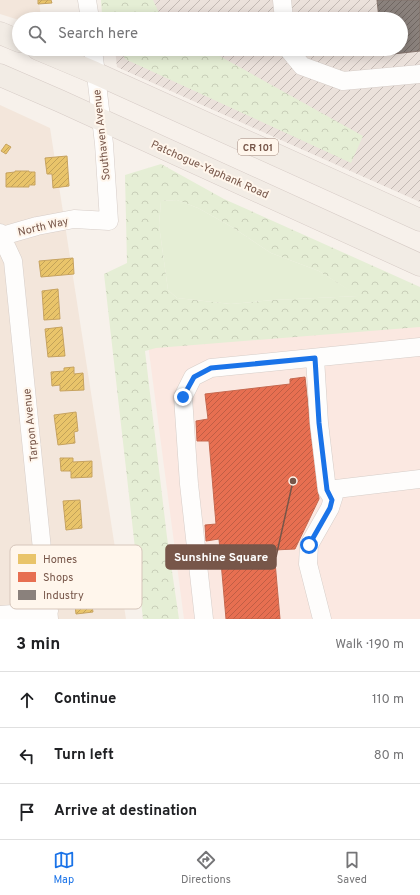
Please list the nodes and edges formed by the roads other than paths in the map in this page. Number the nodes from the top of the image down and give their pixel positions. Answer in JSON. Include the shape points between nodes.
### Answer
{"nodes":[{"id":1,"x":88,"y":0,"type":"edge"},
{"id":2,"x":282,"y":0,"type":"edge"},
{"id":3,"x":89,"y":12,"type":"edge"},
{"id":4,"x":283,"y":12,"type":"edge"},
{"id":5,"x":0,"y":33,"type":"edge"},
{"id":6,"x":12,"y":38,"type":"edge"},
{"id":7,"x":54,"y":56,"type":"edge"},
{"id":8,"x":94,"y":56,"type":"edge"},
{"id":9,"x":294,"y":56,"type":"edge"},
{"id":10,"x":95,"y":74,"type":"junction"},
{"id":11,"x":420,"y":74,"type":"edge"},
{"id":12,"x":0,"y":75,"type":"edge"},
{"id":13,"x":100,"y":120,"type":"junction"},
{"id":14,"x":109,"y":220,"type":"joint"},
{"id":15,"x":420,"y":220,"type":"edge"},
{"id":16,"x":1,"y":235,"type":"edge"},
{"id":17,"x":420,"y":265,"type":"edge"},
{"id":18,"x":420,"y":347,"type":"edge"},
{"id":19,"x":315,"y":358,"type":"junction"},
{"id":20,"x":420,"y":479,"type":"edge"},
{"id":21,"x":332,"y":500,"type":"junction"},
{"id":22,"x":42,"y":545,"type":"edge"},
{"id":23,"x":0,"y":615,"type":"edge"},
{"id":24,"x":49,"y":615,"type":"edge"},
{"id":25,"x":204,"y":619,"type":"edge"},
{"id":26,"x":322,"y":619,"type":"edge"}],
"edges":[{"from":1,"to":3,"type":"street"},
{"from":2,"to":4,"type":"street"},
{"from":5,"to":6,"type":"main road"},
{"from":7,"to":10,"type":"main road","number":"CR 101"},
{"from":8,"to":10,"type":"street","name":"Southaven Avenue"},
{"from":9,"to":11,"type":"street","via":[[302,66],[343,82]]},
{"from":10,"to":13,"type":"street","name":"Southaven Avenue"},
{"from":10,"to":15,"type":"main road","number":"CR 101"},
{"from":12,"to":13,"type":"main road","name":"Patchogue-Yaphank Road"},
{"from":13,"to":14,"type":"street","name":"Southaven Avenue"},
{"from":13,"to":17,"type":"main road","name":"Patchogue-Yaphank Road"},
{"from":14,"to":16,"type":"street","name":"North Way","via":[[74,219]]},
{"from":16,"to":22,"type":"street","name":"Tarpon Avenue","via":[[13,261]]},
{"from":18,"to":19,"type":"street"},
{"from":19,"to":21,"type":"street","via":[[327,490]]},
{"from":19,"to":25,"type":"street","via":[[211,368],[194,377],[183,397],[189,484]]},
{"from":20,"to":21,"type":"street","via":[[336,489]]},
{"from":21,"to":26,"type":"street","via":[[309,545],[308,564]]},
{"from":23,"to":24,"type":"street"}]}
